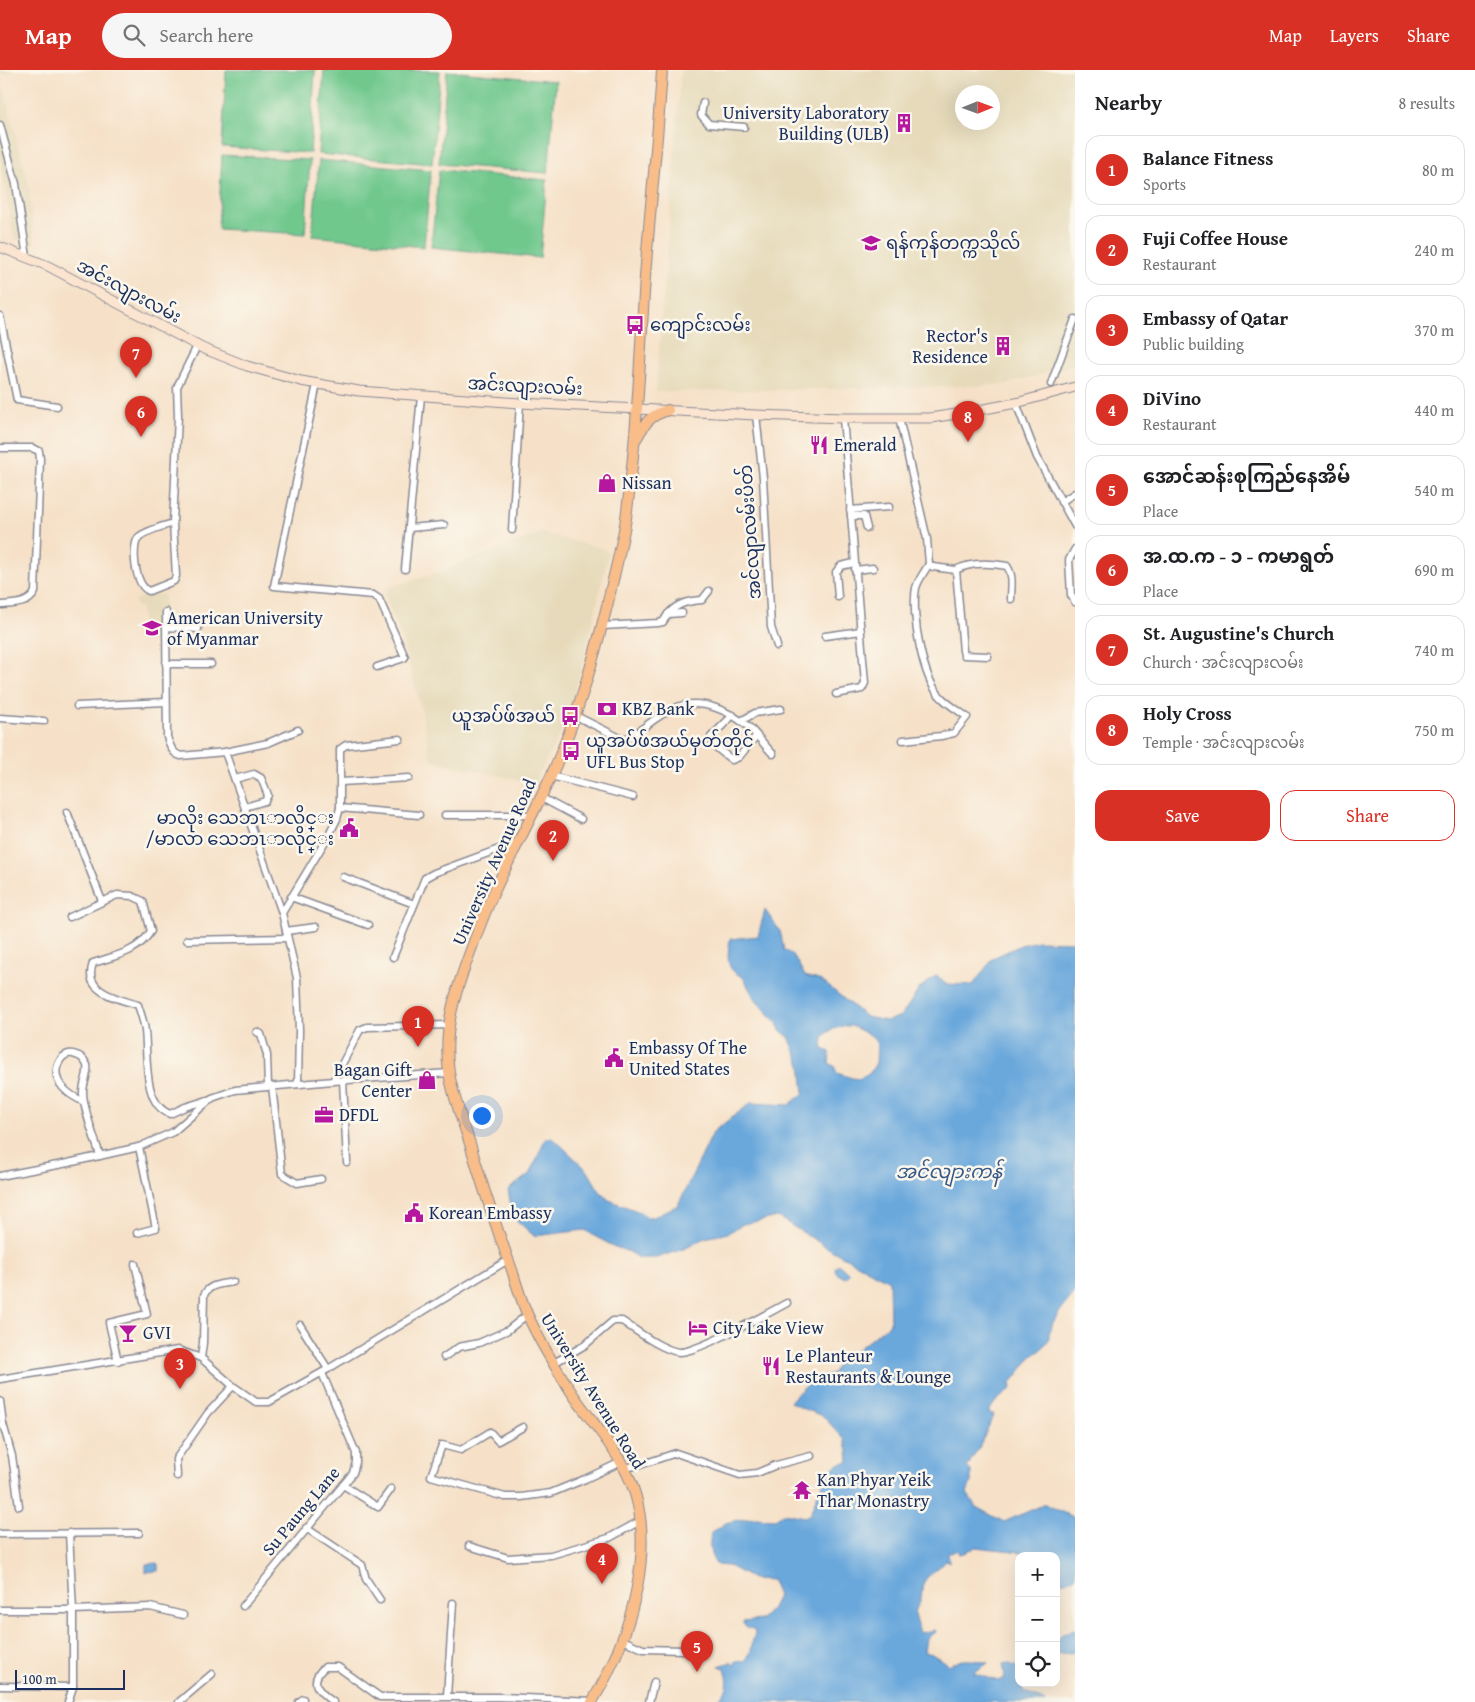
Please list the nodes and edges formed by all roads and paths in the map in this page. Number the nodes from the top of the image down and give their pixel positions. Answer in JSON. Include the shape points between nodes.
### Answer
{"nodes":[{"id":1,"x":662,"y":70,"type":"edge"},
{"id":2,"x":703,"y":103,"type":"dead end"},
{"id":3,"x":0,"y":125,"type":"edge"},
{"id":4,"x":744,"y":127,"type":"dead end"},
{"id":5,"x":0,"y":247,"type":"edge"},
{"id":6,"x":27,"y":256,"type":"junction"},
{"id":7,"x":0,"y":316,"type":"edge"},
{"id":8,"x":1075,"y":319,"type":"edge"},
{"id":9,"x":197,"y":346,"type":"junction"},
{"id":10,"x":317,"y":384,"type":"junction"},
{"id":11,"x":1051,"y":384,"type":"dead end"},
{"id":12,"x":1075,"y":387,"type":"edge"},
{"id":13,"x":421,"y":396,"type":"junction"},
{"id":14,"x":520,"y":403,"type":"junction"},
{"id":15,"x":1016,"y":403,"type":"junction"},
{"id":16,"x":56,"y":406,"type":"dead end"},
{"id":17,"x":638,"y":408,"type":"junction"},
{"id":18,"x":668,"y":410,"type":"junction"},
{"id":19,"x":756,"y":415,"type":"junction"},
{"id":20,"x":843,"y":418,"type":"junction"},
{"id":21,"x":899,"y":418,"type":"junction"},
{"id":22,"x":634,"y":442,"type":"junction"},
{"id":23,"x":0,"y":448,"type":"edge"},
{"id":24,"x":1075,"y":493,"type":"edge"},
{"id":25,"x":1061,"y":502,"type":"junction"},
{"id":26,"x":889,"y":507,"type":"dead end"},
{"id":27,"x":850,"y":513,"type":"junction"},
{"id":28,"x":173,"y":523,"type":"junction"},
{"id":29,"x":444,"y":525,"type":"dead end"},
{"id":30,"x":1075,"y":526,"type":"edge"},
{"id":31,"x":409,"y":528,"type":"junction"},
{"id":32,"x":867,"y":528,"type":"dead end"},
{"id":33,"x":512,"y":530,"type":"dead end"},
{"id":34,"x":1075,"y":549,"type":"edge"},
{"id":35,"x":929,"y":564,"type":"junction"},
{"id":36,"x":855,"y":566,"type":"junction"},
{"id":37,"x":405,"y":568,"type":"dead end"},
{"id":38,"x":873,"y":568,"type":"dead end"},
{"id":39,"x":956,"y":570,"type":"junction"},
{"id":40,"x":708,"y":591,"type":"dead end"},
{"id":41,"x":838,"y":597,"type":"dead end"},
{"id":42,"x":1011,"y":599,"type":"dead end"},
{"id":43,"x":1075,"y":602,"type":"edge"},
{"id":44,"x":0,"y":605,"type":"edge"},
{"id":45,"x":166,"y":612,"type":"dead end"},
{"id":46,"x":682,"y":613,"type":"dead end"},
{"id":47,"x":668,"y":614,"type":"junction"},
{"id":48,"x":602,"y":626,"type":"junction"},
{"id":49,"x":166,"y":627,"type":"junction"},
{"id":50,"x":198,"y":629,"type":"dead end"},
{"id":51,"x":860,"y":632,"type":"junction"},
{"id":52,"x":825,"y":636,"type":"dead end"},
{"id":53,"x":777,"y":646,"type":"dead end"},
{"id":54,"x":988,"y":656,"type":"dead end"},
{"id":55,"x":166,"y":664,"type":"junction"},
{"id":56,"x":211,"y":664,"type":"dead end"},
{"id":57,"x":377,"y":667,"type":"dead end"},
{"id":58,"x":836,"y":694,"type":"dead end"},
{"id":59,"x":166,"y":702,"type":"junction"},
{"id":60,"x":77,"y":706,"type":"dead end"},
{"id":61,"x":781,"y":708,"type":"dead end"},
{"id":62,"x":732,"y":715,"type":"junction"},
{"id":63,"x":576,"y":716,"type":"junction"},
{"id":64,"x":0,"y":718,"type":"edge"},
{"id":65,"x":44,"y":721,"type":"dead end"},
{"id":66,"x":741,"y":722,"type":"junction"},
{"id":67,"x":298,"y":730,"type":"dead end"},
{"id":68,"x":756,"y":736,"type":"junction"},
{"id":69,"x":400,"y":739,"type":"dead end"},
{"id":70,"x":903,"y":740,"type":"dead end"},
{"id":71,"x":226,"y":752,"type":"junction"},
{"id":72,"x":773,"y":754,"type":"dead end"},
{"id":73,"x":551,"y":776,"type":"junction"},
{"id":74,"x":409,"y":778,"type":"dead end"},
{"id":75,"x":235,"y":779,"type":"junction"},
{"id":76,"x":340,"y":782,"type":"junction"},
{"id":77,"x":633,"y":797,"type":"dead end"},
{"id":78,"x":540,"y":798,"type":"junction"},
{"id":79,"x":245,"y":807,"type":"junction"},
{"id":80,"x":340,"y":808,"type":"junction"},
{"id":81,"x":67,"y":812,"type":"dead end"},
{"id":82,"x":419,"y":815,"type":"dead end"},
{"id":83,"x":445,"y":815,"type":"dead end"},
{"id":84,"x":531,"y":815,"type":"junction"},
{"id":85,"x":582,"y":819,"type":"dead end"},
{"id":86,"x":518,"y":842,"type":"junction"},
{"id":87,"x":343,"y":877,"type":"dead end"},
{"id":88,"x":291,"y":897,"type":"junction"},
{"id":89,"x":102,"y":901,"type":"junction"},
{"id":90,"x":414,"y":904,"type":"junction"},
{"id":91,"x":282,"y":912,"type":"junction"},
{"id":92,"x":70,"y":917,"type":"dead end"},
{"id":93,"x":368,"y":925,"type":"dead end"},
{"id":94,"x":316,"y":927,"type":"dead end"},
{"id":95,"x":286,"y":934,"type":"junction"},
{"id":96,"x":188,"y":940,"type":"dead end"},
{"id":97,"x":392,"y":957,"type":"dead end"},
{"id":98,"x":449,"y":1025,"type":"junction"},
{"id":99,"x":257,"y":1032,"type":"dead end"},
{"id":100,"x":449,"y":1073,"type":"junction"},
{"id":101,"x":333,"y":1080,"type":"junction"},
{"id":102,"x":343,"y":1080,"type":"junction"},
{"id":103,"x":298,"y":1084,"type":"junction"},
{"id":104,"x":270,"y":1087,"type":"junction"},
{"id":105,"x":212,"y":1098,"type":"junction"},
{"id":106,"x":84,"y":1102,"type":"junction"},
{"id":107,"x":139,"y":1147,"type":"junction"},
{"id":108,"x":100,"y":1156,"type":"junction"},
{"id":109,"x":347,"y":1162,"type":"dead end"},
{"id":110,"x":0,"y":1176,"type":"edge"},
{"id":111,"x":320,"y":1179,"type":"dead end"},
{"id":112,"x":137,"y":1233,"type":"dead end"},
{"id":113,"x":508,"y":1260,"type":"junction"},
{"id":114,"x":135,"y":1264,"type":"dead end"},
{"id":115,"x":233,"y":1282,"type":"dead end"},
{"id":116,"x":788,"y":1303,"type":"dead end"},
{"id":117,"x":528,"y":1314,"type":"junction"},
{"id":118,"x":300,"y":1324,"type":"dead end"},
{"id":119,"x":444,"y":1357,"type":"dead end"},
{"id":120,"x":201,"y":1358,"type":"junction"},
{"id":121,"x":118,"y":1361,"type":"junction"},
{"id":122,"x":554,"y":1363,"type":"junction"},
{"id":123,"x":325,"y":1371,"type":"junction"},
{"id":124,"x":0,"y":1379,"type":"edge"},
{"id":125,"x":233,"y":1386,"type":"junction"},
{"id":126,"x":0,"y":1401,"type":"edge"},
{"id":127,"x":2,"y":1424,"type":"edge"},
{"id":128,"x":523,"y":1427,"type":"dead end"},
{"id":129,"x":811,"y":1456,"type":"dead end"},
{"id":130,"x":623,"y":1465,"type":"junction"},
{"id":131,"x":177,"y":1476,"type":"dead end"},
{"id":132,"x":343,"y":1485,"type":"junction"},
{"id":133,"x":391,"y":1489,"type":"dead end"},
{"id":134,"x":19,"y":1506,"type":"dead end"},
{"id":135,"x":640,"y":1520,"type":"junction"},
{"id":136,"x":306,"y":1528,"type":"junction"},
{"id":137,"x":139,"y":1533,"type":"dead end"},
{"id":138,"x":0,"y":1534,"type":"edge"},
{"id":139,"x":69,"y":1534,"type":"junction"},
{"id":140,"x":468,"y":1546,"type":"dead end"},
{"id":141,"x":380,"y":1600,"type":"dead end"},
{"id":142,"x":453,"y":1603,"type":"dead end"},
{"id":143,"x":243,"y":1606,"type":"dead end"},
{"id":144,"x":0,"y":1610,"type":"edge"},
{"id":145,"x":72,"y":1610,"type":"junction"},
{"id":146,"x":183,"y":1615,"type":"dead end"},
{"id":147,"x":623,"y":1640,"type":"junction"},
{"id":148,"x":684,"y":1650,"type":"dead end"},
{"id":149,"x":212,"y":1674,"type":"dead end"},
{"id":150,"x":654,"y":1682,"type":"dead end"},
{"id":151,"x":0,"y":1686,"type":"edge"},
{"id":152,"x":73,"y":1687,"type":"junction"},
{"id":153,"x":448,"y":1696,"type":"junction"},
{"id":154,"x":68,"y":1702,"type":"edge"},
{"id":155,"x":179,"y":1702,"type":"edge"},
{"id":156,"x":334,"y":1702,"type":"edge"},
{"id":157,"x":593,"y":1702,"type":"edge"},
{"id":158,"x":649,"y":1702,"type":"edge"}],
"edges":[{"from":1,"to":17,"type":"main road","name":"University Avenue Road"},
{"from":2,"to":4,"type":"street","via":[[701,115],[709,124]]},
{"from":3,"to":6,"type":"street","via":[[16,184]]},
{"from":5,"to":6,"type":"main road","name":"အင်းလျားလမ်း"},
{"from":6,"to":9,"type":"main road","name":"အင်းလျားလမ်း"},
{"from":7,"to":16,"type":"street","via":[[17,400]]},
{"from":8,"to":11,"type":"street"},
{"from":9,"to":10,"type":"main road","name":"အင်းလျားလမ်း","via":[[247,366]]},
{"from":9,"to":28,"type":"street","via":[[177,388]]},
{"from":10,"to":13,"type":"main road","name":"အင်းလျားလမ်း"},
{"from":10,"to":57,"type":"street","via":[[274,586],[373,595],[380,599],[405,657]]},
{"from":12,"to":15,"type":"main road","name":"အင်းလျားလမ်း"},
{"from":13,"to":14,"type":"main road","name":"အင်းလျားလမ်း"},
{"from":13,"to":31,"type":"street"},
{"from":14,"to":17,"type":"main road","name":"အင်းလျားလမ်း"},
{"from":14,"to":33,"type":"street"},
{"from":15,"to":21,"type":"main road","name":"အင်းလျားလမ်း","via":[[930,418]]},
{"from":15,"to":25,"type":"street","via":[[1037,457]]},
{"from":17,"to":18,"type":"main road","name":"အင်းလျားလမ်း"},
{"from":17,"to":22,"type":"main road","name":"University Avenue Road"},
{"from":18,"to":19,"type":"main road","name":"အင်းလျားလမ်း"},
{"from":18,"to":22,"type":"main road","via":[[648,419]]},
{"from":19,"to":20,"type":"main road","name":"အင်းလျားလမ်း"},
{"from":19,"to":53,"type":"street","name":"အင်လျာလမ်းပိတ်","via":[[772,627]]},
{"from":20,"to":21,"type":"main road","name":"အင်းလျားလမ်း"},
{"from":20,"to":27,"type":"street"},
{"from":21,"to":35,"type":"street","via":[[927,539]]},
{"from":22,"to":48,"type":"main road","name":"University Avenue Road","via":[[626,519]]},
{"from":23,"to":44,"type":"street","via":[[32,448],[39,451],[40,459],[33,596],[24,602]]},
{"from":24,"to":25,"type":"street"},
{"from":25,"to":30,"type":"street"},
{"from":26,"to":27,"type":"street"},
{"from":27,"to":32,"type":"street","via":[[864,516]]},
{"from":27,"to":36,"type":"street"},
{"from":28,"to":28,"type":"street","via":[[174,581],[146,590],[137,576],[137,541],[140,536]]},
{"from":29,"to":31,"type":"street"},
{"from":31,"to":37,"type":"street"},
{"from":34,"to":43,"type":"street","via":[[1069,560],[1071,595]]},
{"from":35,"to":39,"type":"street"},
{"from":35,"to":70,"type":"street","via":[[916,587],[918,644],[935,690],[967,717],[954,733]]},
{"from":36,"to":38,"type":"street"},
{"from":36,"to":41,"type":"street","via":[[841,566],[836,572]]},
{"from":36,"to":51,"type":"street"},
{"from":39,"to":42,"type":"street","via":[[978,564],[1007,566],[1012,579]]},
{"from":39,"to":54,"type":"street","via":[[964,655]]},
{"from":40,"to":47,"type":"street","via":[[702,600],[684,603]]},
{"from":45,"to":49,"type":"street"},
{"from":46,"to":47,"type":"street"},
{"from":47,"to":48,"type":"street","via":[[663,622],[658,623]]},
{"from":48,"to":63,"type":"main road","name":"University Avenue Road"},
{"from":49,"to":50,"type":"street"},
{"from":49,"to":55,"type":"street"},
{"from":51,"to":52,"type":"street"},
{"from":51,"to":58,"type":"street","via":[[865,683],[862,689]]},
{"from":55,"to":56,"type":"street"},
{"from":55,"to":59,"type":"street"},
{"from":59,"to":60,"type":"street"},
{"from":59,"to":71,"type":"street","via":[[167,737],[176,755]]},
{"from":61,"to":66,"type":"street","via":[[755,714]]},
{"from":62,"to":63,"type":"street","via":[[710,706],[676,707],[630,737],[622,738]]},
{"from":62,"to":66,"type":"street"},
{"from":62,"to":68,"type":"street","via":[[711,737],[711,742],[732,760],[739,757]]},
{"from":63,"to":73,"type":"main road","name":"University Avenue Road"},
{"from":64,"to":65,"type":"street"},
{"from":66,"to":68,"type":"street"},
{"from":67,"to":71,"type":"street","via":[[268,743]]},
{"from":68,"to":72,"type":"street"},
{"from":69,"to":76,"type":"street","via":[[342,746]]},
{"from":71,"to":75,"type":"street"},
{"from":73,"to":77,"type":"street"},
{"from":73,"to":78,"type":"main road","name":"University Avenue Road"},
{"from":74,"to":76,"type":"street"},
{"from":75,"to":79,"type":"street"},
{"from":75,"to":79,"type":"street","via":[[254,774],[261,778],[268,795],[265,801]]},
{"from":76,"to":80,"type":"street"},
{"from":78,"to":84,"type":"main road","name":"University Avenue Road"},
{"from":78,"to":85,"type":"street"},
{"from":79,"to":91,"type":"street"},
{"from":80,"to":82,"type":"street"},
{"from":80,"to":88,"type":"street","via":[[330,835]]},
{"from":81,"to":89,"type":"street"},
{"from":83,"to":84,"type":"street"},
{"from":84,"to":86,"type":"main road","name":"University Avenue Road"},
{"from":86,"to":90,"type":"street","via":[[425,878]]},
{"from":86,"to":98,"type":"main road","name":"University Avenue Road","via":[[492,894],[460,978]]},
{"from":87,"to":90,"type":"street"},
{"from":88,"to":91,"type":"street"},
{"from":88,"to":93,"type":"street"},
{"from":89,"to":92,"type":"street"},
{"from":89,"to":105,"type":"street","via":[[117,895],[132,896],[143,901],[148,917],[151,931],[146,939],[134,950],[93,963],[90,974],[93,984],[100,990],[138,1004],[153,1099],[162,1111],[170,1114]]},
{"from":90,"to":97,"type":"street"},
{"from":91,"to":95,"type":"street"},
{"from":94,"to":95,"type":"street"},
{"from":95,"to":96,"type":"street"},
{"from":95,"to":103,"type":"street","via":[[297,978]]},
{"from":98,"to":100,"type":"main road","name":"University Avenue Road"},
{"from":98,"to":101,"type":"street","via":[[367,1027],[360,1030]]},
{"from":99,"to":104,"type":"street","via":[[261,1034],[267,1055]]},
{"from":100,"to":102,"type":"street"},
{"from":100,"to":113,"type":"main road","name":"University Avenue Road"},
{"from":101,"to":102,"type":"street"},
{"from":101,"to":103,"type":"street"},
{"from":102,"to":109,"type":"street"},
{"from":103,"to":104,"type":"street"},
{"from":104,"to":105,"type":"street","via":[[235,1090]]},
{"from":104,"to":111,"type":"street","via":[[282,1174],[297,1183]]},
{"from":105,"to":107,"type":"street","via":[[173,1132]]},
{"from":106,"to":106,"type":"street","via":[[88,1071],[86,1064],[72,1053],[58,1062],[58,1080],[64,1089]]},
{"from":106,"to":108,"type":"street"},
{"from":107,"to":108,"type":"street"},
{"from":107,"to":112,"type":"street","via":[[156,1228]]},
{"from":108,"to":110,"type":"street"},
{"from":113,"to":117,"type":"main road","name":"University Avenue Road"},
{"from":113,"to":123,"type":"street"},
{"from":114,"to":121,"type":"street","via":[[147,1314],[109,1323]]},
{"from":115,"to":120,"type":"street","via":[[207,1289],[204,1295]]},
{"from":116,"to":122,"type":"street","via":[[724,1335],[680,1352],[668,1349],[622,1321],[614,1321],[585,1345]]},
{"from":117,"to":119,"type":"street","via":[[508,1330]]},
{"from":117,"to":122,"type":"main road","name":"University Avenue Road"},
{"from":118,"to":123,"type":"street","name":"Su Paung Lane"},
{"from":120,"to":121,"type":"street","via":[[178,1350]]},
{"from":120,"to":125,"type":"street"},
{"from":121,"to":124,"type":"street"},
{"from":122,"to":130,"type":"main road","name":"University Avenue Road"},
{"from":123,"to":125,"type":"street","via":[[269,1402],[256,1402]]},
{"from":123,"to":132,"type":"street","name":"Su Paung Lane","via":[[356,1453],[353,1472]]},
{"from":125,"to":131,"type":"street","via":[[208,1413],[176,1459]]},
{"from":126,"to":127,"type":"street"},
{"from":127,"to":134,"type":"street","via":[[12,1456]]},
{"from":128,"to":130,"type":"street","via":[[498,1441],[490,1432],[461,1450],[442,1445],[431,1476],[505,1497],[536,1496]]},
{"from":129,"to":130,"type":"street","via":[[740,1475],[676,1453],[640,1465]]},
{"from":130,"to":135,"type":"main road","name":"University Avenue Road"},
{"from":132,"to":133,"type":"street","via":[[378,1507]]},
{"from":132,"to":136,"type":"street","name":"Su Paung Lane"},
{"from":135,"to":140,"type":"street","via":[[609,1538],[551,1555],[508,1558]]},
{"from":135,"to":147,"type":"main road","name":"University Avenue Road","via":[[640,1574]]},
{"from":136,"to":141,"type":"street","via":[[362,1565],[366,1579]]},
{"from":136,"to":143,"type":"street","name":"Su Paung Lane"},
{"from":137,"to":139,"type":"street"},
{"from":138,"to":139,"type":"street"},
{"from":139,"to":145,"type":"street"},
{"from":142,"to":153,"type":"street"},
{"from":144,"to":145,"type":"street"},
{"from":145,"to":146,"type":"street","via":[[150,1607]]},
{"from":145,"to":152,"type":"street"},
{"from":147,"to":148,"type":"street","via":[[643,1649]]},
{"from":147,"to":157,"type":"main road","name":"University Avenue Road"},
{"from":149,"to":155,"type":"street"},
{"from":150,"to":158,"type":"street"},
{"from":151,"to":152,"type":"street"},
{"from":152,"to":154,"type":"street"},
{"from":153,"to":156,"type":"street","via":[[380,1697],[338,1667],[324,1667],[318,1672],[316,1682],[319,1692]]},
{"from":153,"to":157,"type":"street"}]}
